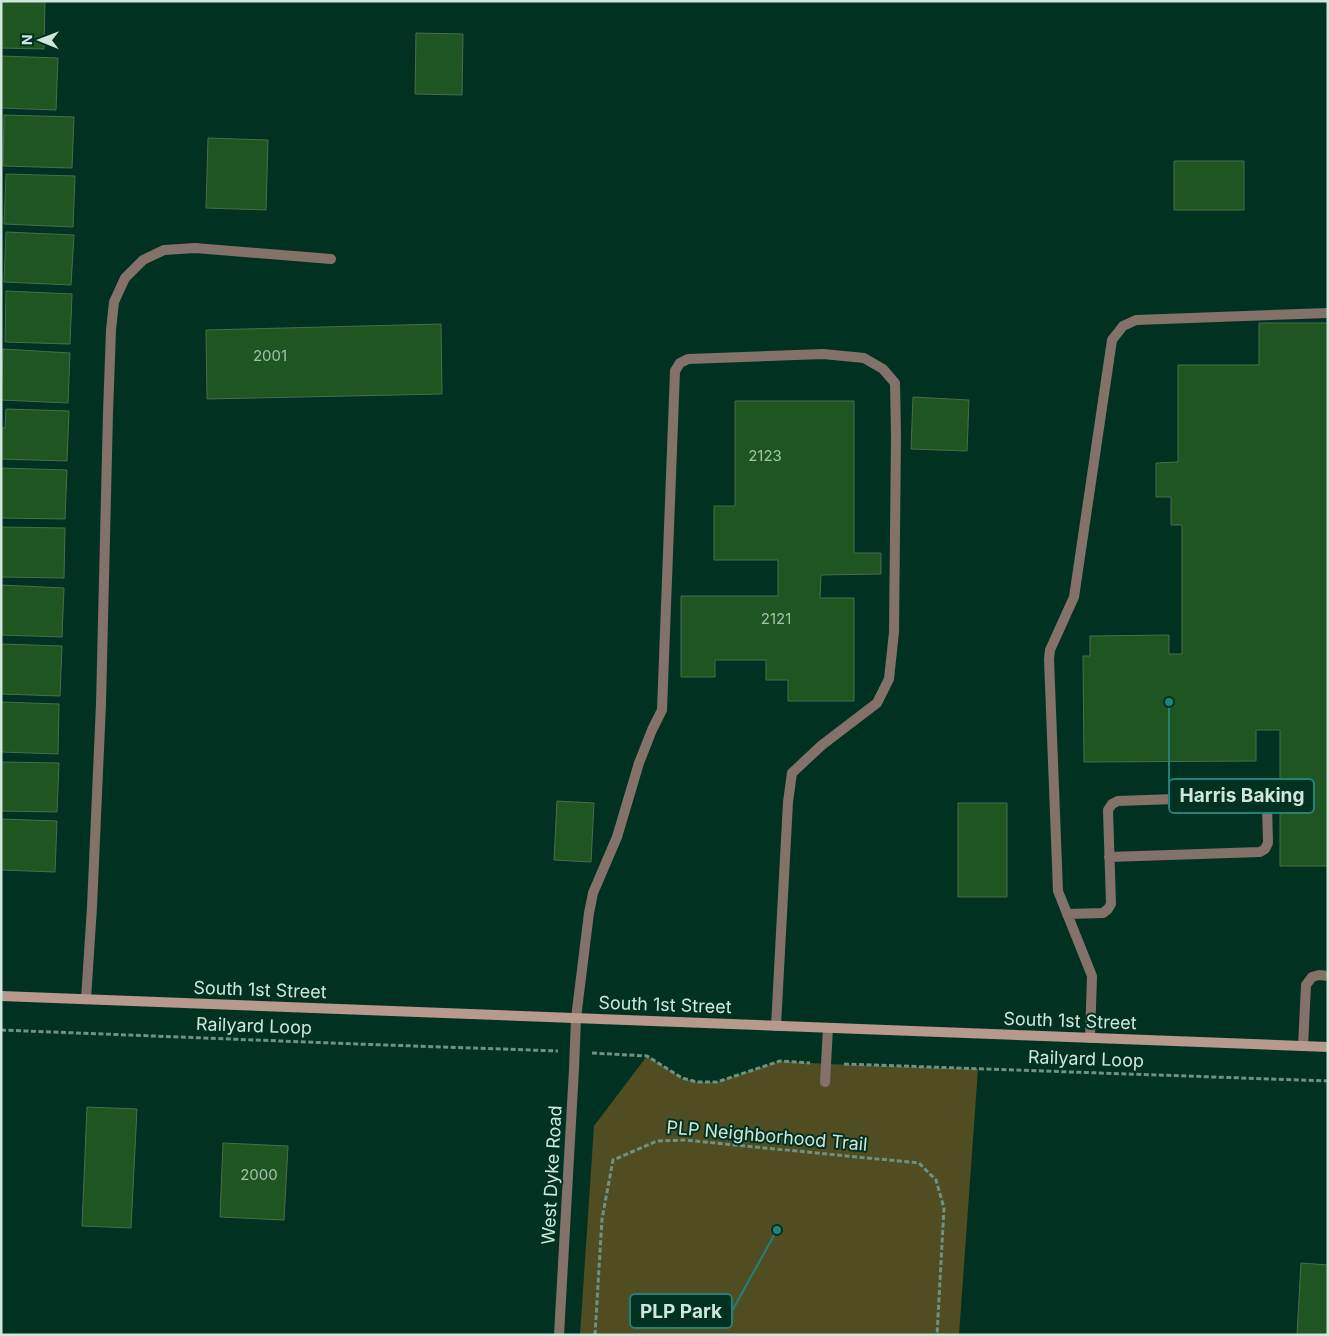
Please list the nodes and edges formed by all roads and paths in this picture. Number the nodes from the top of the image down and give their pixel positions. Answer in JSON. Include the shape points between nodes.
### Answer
{"nodes":[{"id":1,"x":331,"y":259,"type":"dead end"},
{"id":2,"x":1328,"y":313,"type":"edge"},
{"id":3,"x":1109,"y":857,"type":"junction"},
{"id":4,"x":1067,"y":914,"type":"junction"},
{"id":5,"x":1328,"y":976,"type":"edge"},
{"id":6,"x":1,"y":996,"type":"edge"},
{"id":7,"x":86,"y":999,"type":"junction"},
{"id":8,"x":576,"y":1018,"type":"junction"},
{"id":9,"x":776,"y":1026,"type":"junction"},
{"id":10,"x":828,"y":1028,"type":"junction"},
{"id":11,"x":1,"y":1030,"type":"edge"},
{"id":12,"x":1090,"y":1038,"type":"junction"},
{"id":13,"x":1303,"y":1046,"type":"junction"},
{"id":14,"x":1328,"y":1048,"type":"edge"},
{"id":15,"x":505,"y":1050,"type":"dead end"},
{"id":16,"x":648,"y":1056,"type":"dead end"},
{"id":17,"x":808,"y":1062,"type":"dead end"},
{"id":18,"x":844,"y":1064,"type":"dead end"},
{"id":19,"x":1328,"y":1081,"type":"edge"},
{"id":20,"x":825,"y":1082,"type":"dead end"},
{"id":21,"x":559,"y":1335,"type":"edge"},
{"id":22,"x":595,"y":1335,"type":"edge"},
{"id":23,"x":937,"y":1335,"type":"edge"}],
"edges":[{"from":1,"to":7,"type":"street","via":[[195,248],[164,250],[143,260],[125,278],[114,302],[108,404],[100,714]]},
{"from":2,"to":4,"type":"street","via":[[1136,320],[1123,326],[1112,340],[1074,597],[1049,659],[1058,891]]},
{"from":3,"to":3,"type":"street","via":[[1108,810],[1112,804],[1266,798],[1268,843],[1260,852]]},
{"from":3,"to":4,"type":"street","via":[[1111,904],[1108,909],[1103,913]]},
{"from":4,"to":12,"type":"street","via":[[1092,976]]},
{"from":5,"to":13,"type":"street","via":[[1312,977],[1306,985]]},
{"from":6,"to":7,"type":"main road","name":"South 1st Street"},
{"from":7,"to":8,"type":"main road","name":"South 1st Street"},
{"from":8,"to":9,"type":"main road","name":"South 1st Street"},
{"from":8,"to":9,"type":"street","name":"West Dyke Road","via":[[593,893],[617,837],[639,763],[662,710],[675,371],[688,359],[823,354],[864,358],[883,369],[895,383],[894,632],[889,679],[877,703],[792,773]]},
{"from":8,"to":21,"type":"street","name":"West Dyke Road"},
{"from":9,"to":10,"type":"main road","name":"South 1st Street"},
{"from":10,"to":12,"type":"main road","name":"South 1st Street"},
{"from":10,"to":20,"type":"street"},
{"from":11,"to":15,"type":"path","name":"Railyard Loop"},
{"from":12,"to":13,"type":"main road","name":"South 1st Street"},
{"from":13,"to":14,"type":"main road","name":"South 1st Street"},
{"from":16,"to":17,"type":"path","via":[[682,1078],[697,1082],[717,1082],[780,1060]]},
{"from":18,"to":19,"type":"path","name":"Railyard Loop"},
{"from":22,"to":23,"type":"path","name":"PLP Neighborhood Trail","via":[[602,1219],[613,1160],[657,1141],[684,1140],[919,1164],[936,1180],[944,1208]]}]}
